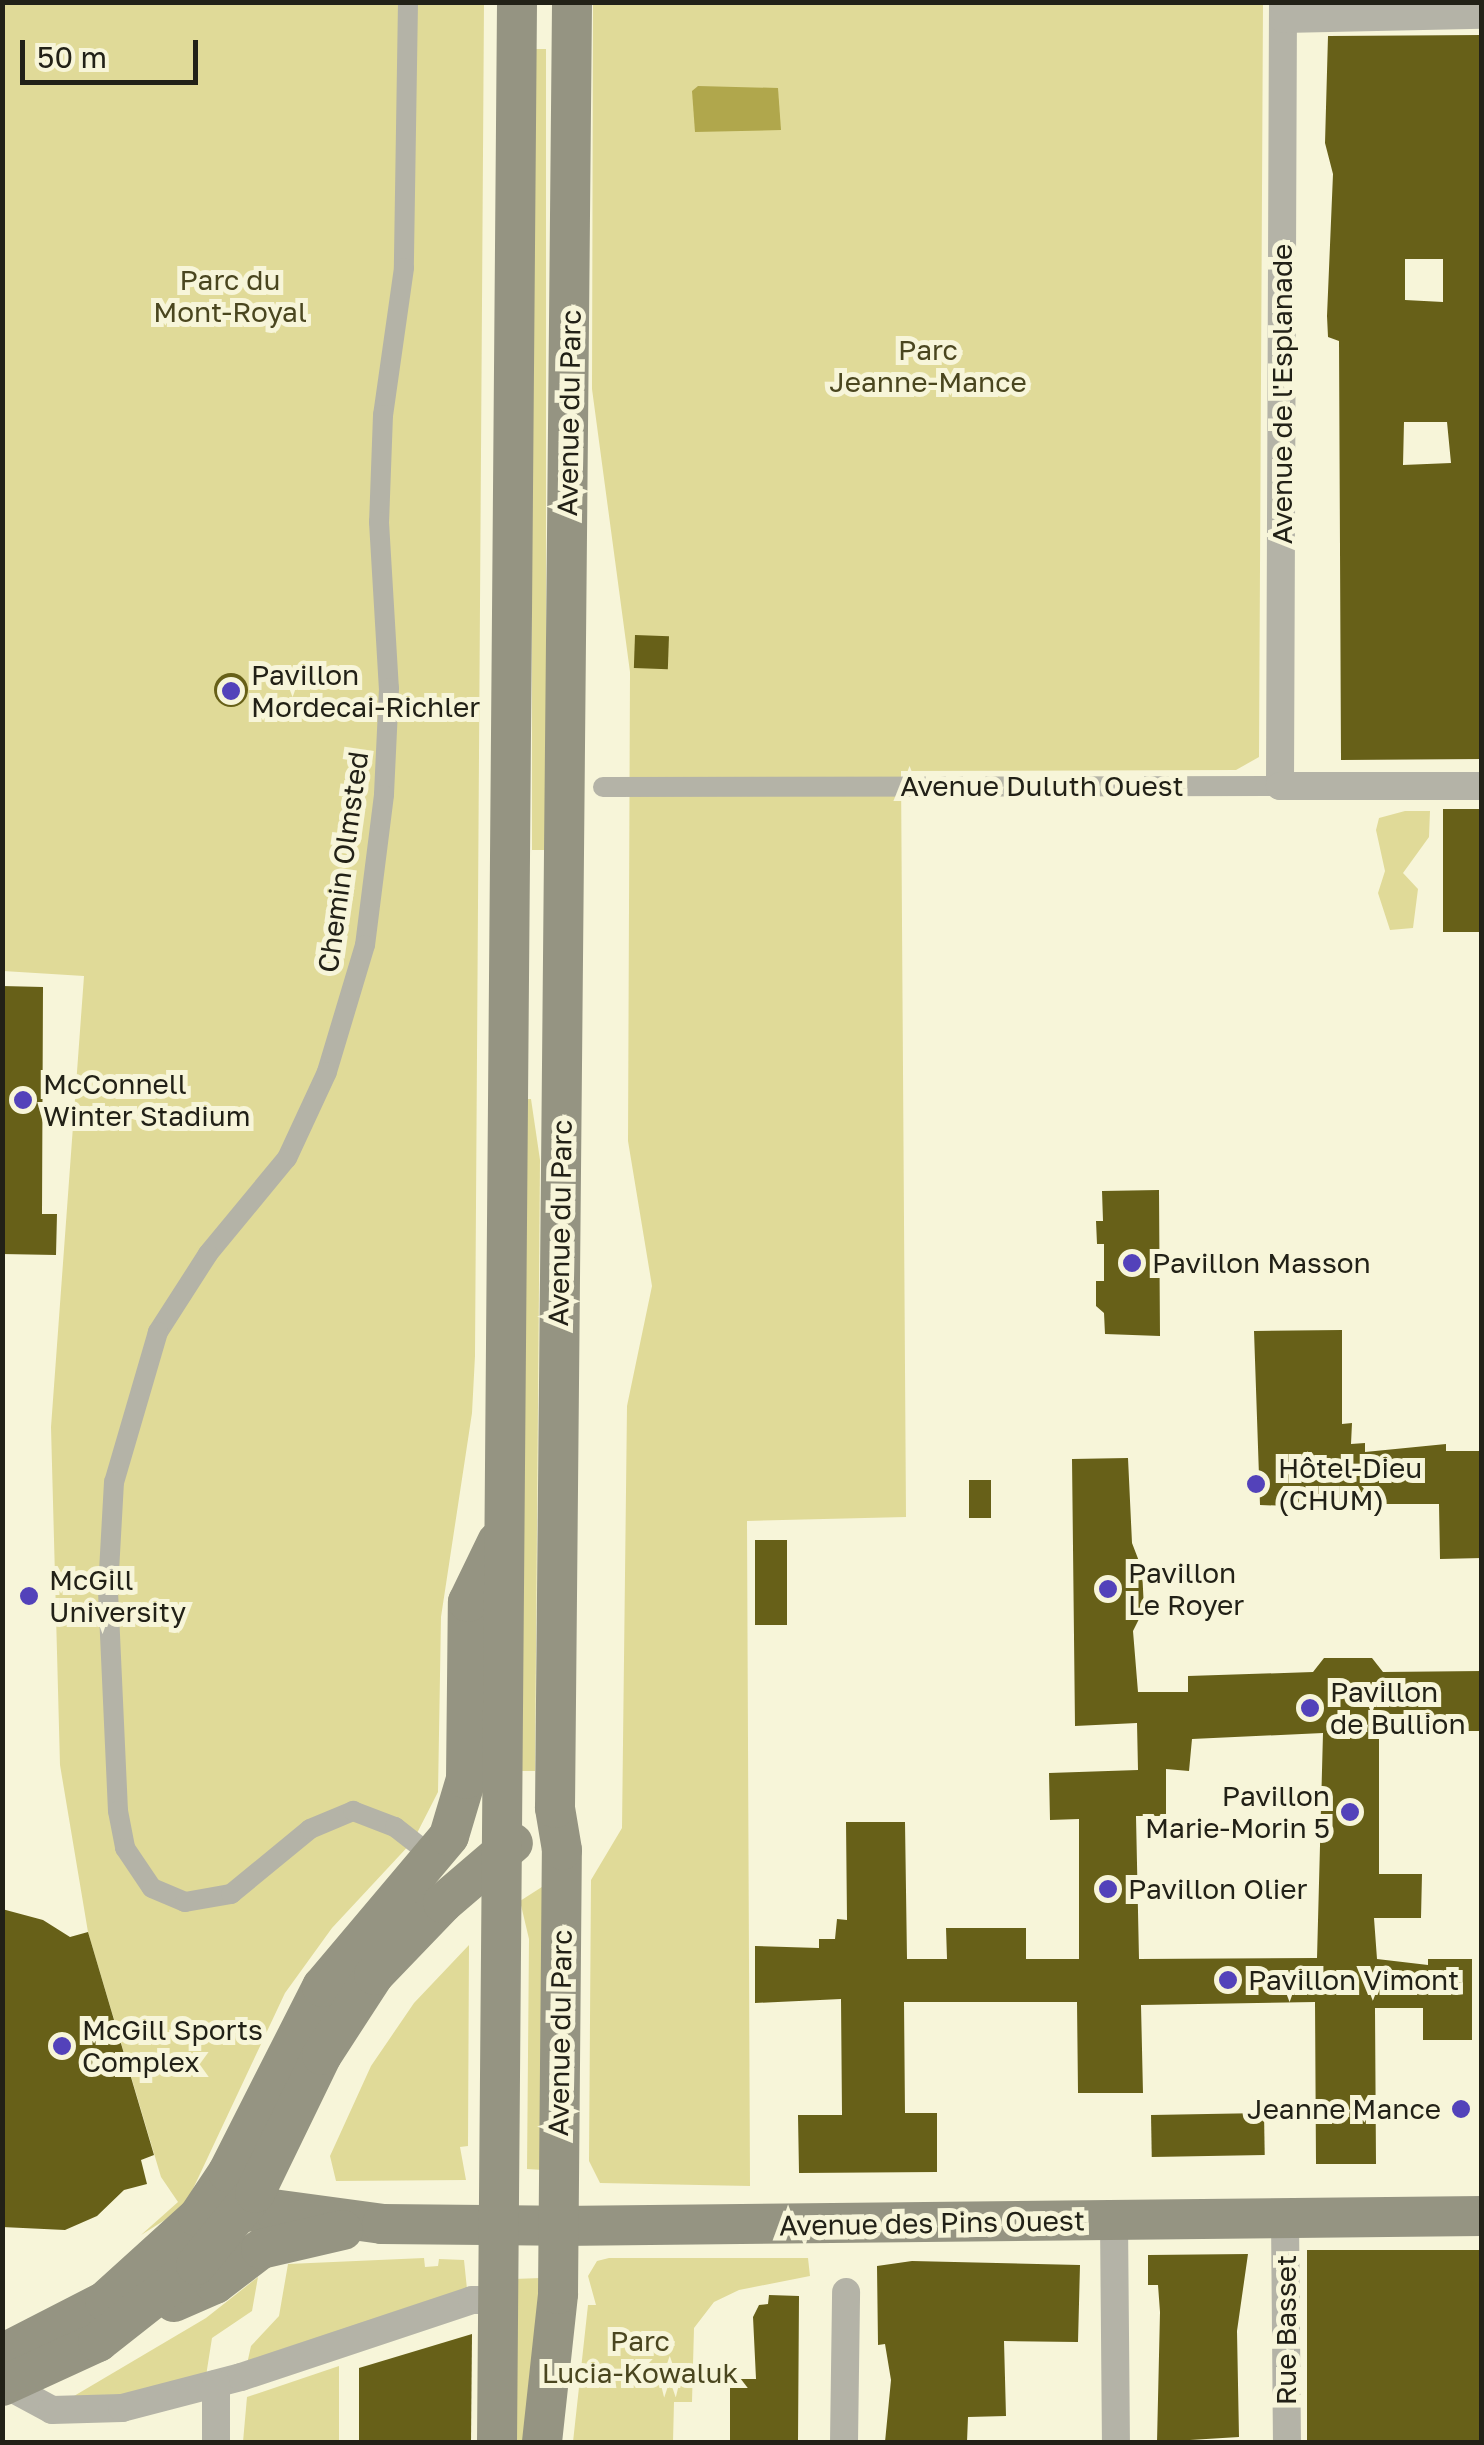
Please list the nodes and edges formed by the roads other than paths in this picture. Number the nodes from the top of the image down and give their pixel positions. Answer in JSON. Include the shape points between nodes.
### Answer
{"nodes":[{"id":1,"x":408,"y":2,"type":"edge"},
{"id":2,"x":517,"y":2,"type":"edge"},
{"id":3,"x":572,"y":2,"type":"edge"},
{"id":4,"x":1283,"y":11,"type":"edge"},
{"id":5,"x":1482,"y":16,"type":"edge"},
{"id":6,"x":1280,"y":786,"type":"junction"},
{"id":7,"x":1482,"y":786,"type":"edge"},
{"id":8,"x":603,"y":787,"type":"dead end"},
{"id":9,"x":503,"y":1530,"type":"junction"},
{"id":10,"x":555,"y":1808,"type":"junction"},
{"id":11,"x":419,"y":1846,"type":"dead end"},
{"id":12,"x":501,"y":1854,"type":"junction"},
{"id":13,"x":243,"y":2210,"type":"junction"},
{"id":14,"x":1482,"y":2216,"type":"edge"},
{"id":15,"x":198,"y":2217,"type":"junction"},
{"id":16,"x":1286,"y":2218,"type":"junction"},
{"id":17,"x":1114,"y":2220,"type":"junction"},
{"id":18,"x":382,"y":2224,"type":"junction"},
{"id":19,"x":498,"y":2225,"type":"junction"},
{"id":20,"x":558,"y":2226,"type":"junction"},
{"id":21,"x":846,"y":2292,"type":"dead end"},
{"id":22,"x":498,"y":2300,"type":"junction"},
{"id":23,"x":130,"y":2322,"type":"junction"},
{"id":24,"x":4,"y":2375,"type":"edge"},
{"id":25,"x":216,"y":2384,"type":"junction"},
{"id":26,"x":216,"y":2442,"type":"edge"},
{"id":27,"x":497,"y":2442,"type":"edge"},
{"id":28,"x":542,"y":2442,"type":"edge"},
{"id":29,"x":844,"y":2442,"type":"edge"},
{"id":30,"x":1116,"y":2442,"type":"edge"},
{"id":31,"x":1286,"y":2442,"type":"edge"}],
"edges":[{"from":1,"to":11,"type":"street","name":"Chemin Olmsted","via":[[404,268],[383,415],[379,522],[389,706],[365,944],[327,1072],[287,1158],[208,1254],[158,1332],[114,1482],[108,1591],[118,1812],[125,1848],[152,1888],[185,1902],[231,1894],[310,1829],[353,1810],[395,1826]]},
{"from":2,"to":9,"type":"main road","name":"Avenue du Parc"},
{"from":3,"to":10,"type":"main road","name":"Avenue du Parc"},
{"from":4,"to":5,"type":"street"},
{"from":4,"to":6,"type":"street","name":"Avenue de l'Esplanade"},
{"from":6,"to":7,"type":"street","name":"Avenue Duluth Ouest"},
{"from":6,"to":8,"type":"street","name":"Avenue Duluth Ouest"},
{"from":9,"to":12,"type":"main road","name":"Avenue du Parc"},
{"from":9,"to":15,"type":"main road","via":[[468,1602],[466,1779],[449,1836],[322,1986],[228,2172]]},
{"from":10,"to":12,"type":"main road","name":"Avenue des Pins Ouest"},
{"from":10,"to":20,"type":"main road","name":"Avenue du Parc","via":[[562,1850]]},
{"from":12,"to":13,"type":"main road","name":"Avenue des Pins Ouest","via":[[411,1933],[365,1988]]},
{"from":12,"to":19,"type":"main road","name":"Avenue du Parc"},
{"from":13,"to":15,"type":"main road","name":"Avenue des Pins Ouest"},
{"from":13,"to":18,"type":"main road","name":"Avenue des Pins Ouest"},
{"from":13,"to":23,"type":"main road","name":"Avenue des Pins Ouest","via":[[180,2281]]},
{"from":14,"to":16,"type":"main road","name":"Avenue des Pins Ouest"},
{"from":15,"to":24,"type":"main road","via":[[105,2301]]},
{"from":16,"to":17,"type":"main road","name":"Avenue des Pins Ouest"},
{"from":16,"to":31,"type":"street","name":"Rue Basset"},
{"from":17,"to":20,"type":"main road","name":"Avenue des Pins Ouest"},
{"from":17,"to":30,"type":"street"},
{"from":18,"to":19,"type":"main road","name":"Avenue des Pins Ouest"},
{"from":18,"to":23,"type":"main road","name":"Avenue des Pins Ouest","via":[[267,2247],[215,2284]]},
{"from":19,"to":20,"type":"main road","name":"Avenue des Pins Ouest"},
{"from":19,"to":22,"type":"main road","name":"Avenue du Parc"},
{"from":20,"to":28,"type":"main road","name":"Avenue du Parc","via":[[556,2354]]},
{"from":21,"to":29,"type":"street"},
{"from":22,"to":25,"type":"street","via":[[472,2300]]},
{"from":22,"to":27,"type":"main road","name":"Avenue du Parc"},
{"from":23,"to":24,"type":"main road","name":"Avenue des Pins Ouest","via":[[68,2359]]},
{"from":24,"to":25,"type":"street","via":[[44,2408],[89,2411]]},
{"from":25,"to":26,"type":"street"}]}
